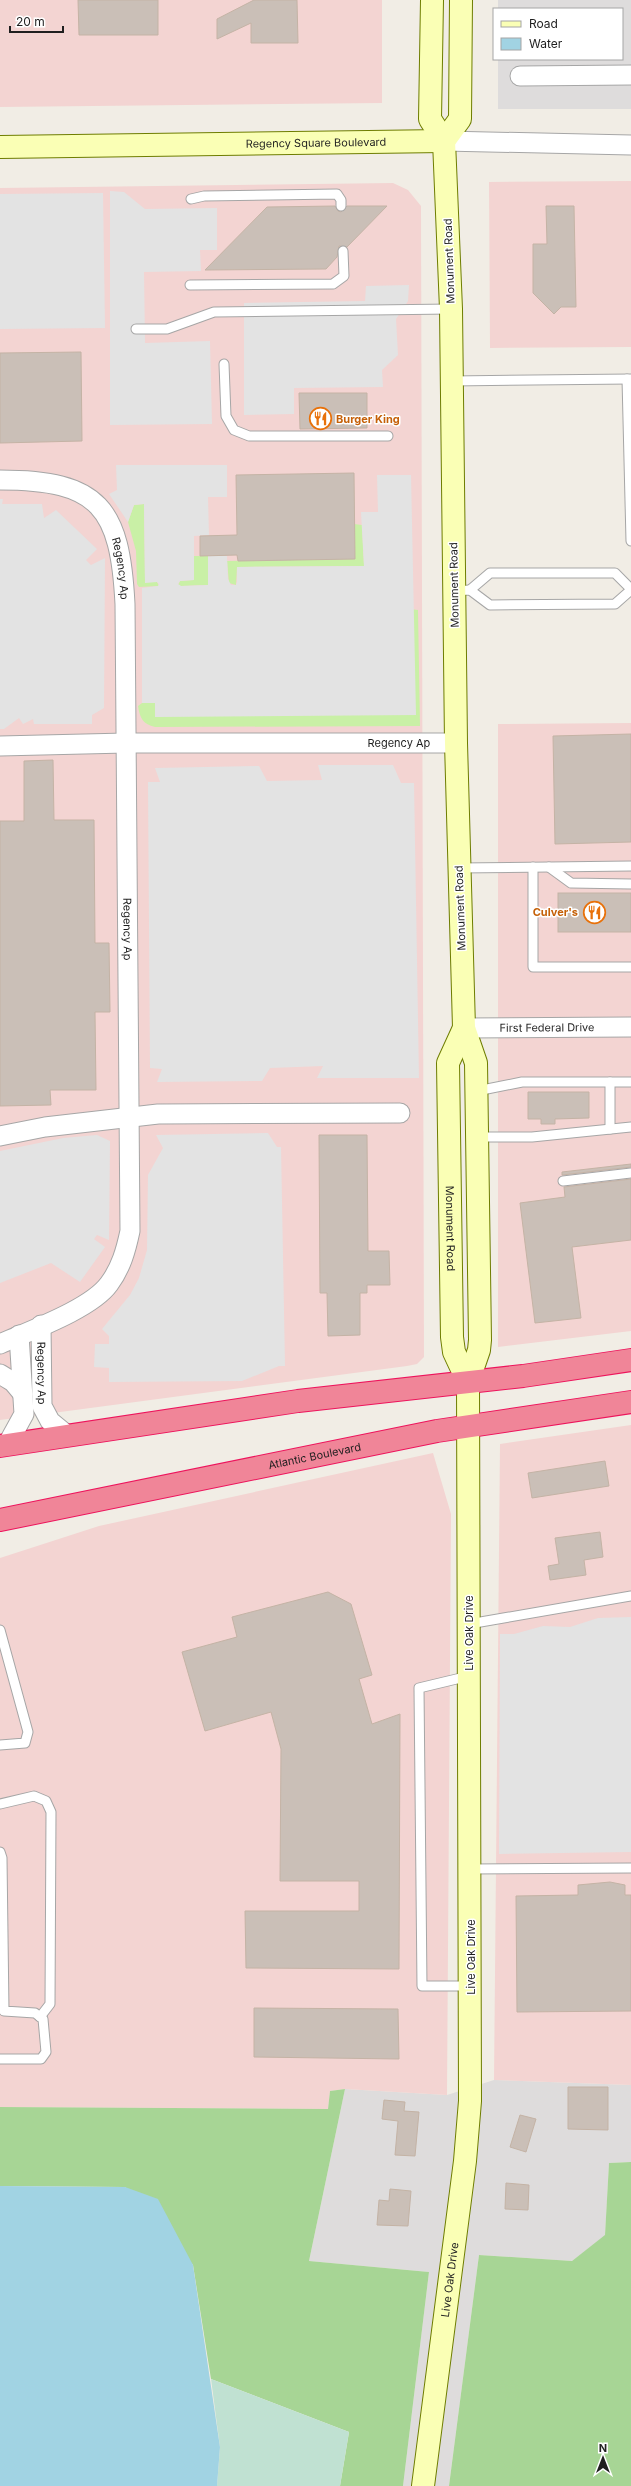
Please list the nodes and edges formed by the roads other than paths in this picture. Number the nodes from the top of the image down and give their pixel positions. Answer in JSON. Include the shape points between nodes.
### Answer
{"nodes":[{"id":1,"x":432,"y":0,"type":"edge"},
{"id":2,"x":461,"y":0,"type":"edge"},
{"id":3,"x":631,"y":75,"type":"edge"},
{"id":4,"x":520,"y":76,"type":"dead end"},
{"id":5,"x":444,"y":141,"type":"junction"},
{"id":6,"x":631,"y":145,"type":"edge"},
{"id":7,"x":0,"y":147,"type":"edge"},
{"id":8,"x":191,"y":199,"type":"dead end"},
{"id":9,"x":342,"y":206,"type":"dead end"},
{"id":10,"x":343,"y":251,"type":"dead end"},
{"id":11,"x":190,"y":285,"type":"dead end"},
{"id":12,"x":451,"y":309,"type":"junction"},
{"id":13,"x":136,"y":329,"type":"dead end"},
{"id":14,"x":224,"y":364,"type":"dead end"},
{"id":15,"x":629,"y":379,"type":"edge"},
{"id":16,"x":452,"y":381,"type":"junction"},
{"id":17,"x":388,"y":436,"type":"dead end"},
{"id":18,"x":0,"y":480,"type":"edge"},
{"id":19,"x":631,"y":541,"type":"edge"},
{"id":20,"x":631,"y":590,"type":"edge"},
{"id":21,"x":462,"y":591,"type":"junction"},
{"id":22,"x":126,"y":743,"type":"junction"},
{"id":23,"x":456,"y":743,"type":"junction"},
{"id":24,"x":0,"y":746,"type":"edge"},
{"id":25,"x":533,"y":866,"type":"junction"},
{"id":26,"x":549,"y":866,"type":"junction"},
{"id":27,"x":631,"y":866,"type":"edge"},
{"id":28,"x":459,"y":868,"type":"junction"},
{"id":29,"x":631,"y":884,"type":"edge"},
{"id":30,"x":631,"y":966,"type":"edge"},
{"id":31,"x":631,"y":1027,"type":"edge"},
{"id":32,"x":464,"y":1028,"type":"junction"},
{"id":33,"x":610,"y":1082,"type":"junction"},
{"id":34,"x":631,"y":1082,"type":"edge"},
{"id":35,"x":477,"y":1091,"type":"junction"},
{"id":36,"x":400,"y":1113,"type":"dead end"},
{"id":37,"x":128,"y":1116,"type":"junction"},
{"id":38,"x":631,"y":1127,"type":"edge"},
{"id":39,"x":610,"y":1129,"type":"junction"},
{"id":40,"x":0,"y":1136,"type":"edge"},
{"id":41,"x":478,"y":1137,"type":"junction"},
{"id":42,"x":631,"y":1173,"type":"edge"},
{"id":43,"x":563,"y":1181,"type":"dead end"},
{"id":44,"x":41,"y":1326,"type":"junction"},
{"id":45,"x":19,"y":1336,"type":"junction"},
{"id":46,"x":0,"y":1344,"type":"edge"},
{"id":47,"x":631,"y":1360,"type":"edge"},
{"id":48,"x":0,"y":1374,"type":"edge"},
{"id":49,"x":468,"y":1382,"type":"junction"},
{"id":50,"x":23,"y":1394,"type":"junction"},
{"id":51,"x":631,"y":1402,"type":"edge"},
{"id":52,"x":468,"y":1426,"type":"junction"},
{"id":53,"x":67,"y":1435,"type":"junction"},
{"id":54,"x":4,"y":1445,"type":"edge"},
{"id":55,"x":0,"y":1520,"type":"edge"},
{"id":56,"x":631,"y":1596,"type":"edge"},
{"id":57,"x":469,"y":1624,"type":"junction"},
{"id":58,"x":0,"y":1630,"type":"edge"},
{"id":59,"x":469,"y":1676,"type":"junction"},
{"id":60,"x":0,"y":1745,"type":"edge"},
{"id":61,"x":0,"y":1804,"type":"edge"},
{"id":62,"x":0,"y":1852,"type":"edge"},
{"id":63,"x":631,"y":1868,"type":"edge"},
{"id":64,"x":470,"y":1869,"type":"junction"},
{"id":65,"x":471,"y":1986,"type":"junction"},
{"id":66,"x":2,"y":2011,"type":"edge"},
{"id":67,"x":40,"y":2017,"type":"junction"},
{"id":68,"x":0,"y":2059,"type":"edge"},
{"id":69,"x":423,"y":2486,"type":"edge"}],
"edges":[{"from":1,"to":5,"type":"main road","via":[[430,119]]},
{"from":2,"to":5,"type":"main road","via":[[460,119]]},
{"from":3,"to":4,"type":"street"},
{"from":5,"to":6,"type":"street","name":"Regency Square Boulevard"},
{"from":5,"to":7,"type":"main road","name":"Regency Square Boulevard"},
{"from":5,"to":12,"type":"main road","name":"Monument Road"},
{"from":8,"to":9,"type":"lane","via":[[204,196],[337,194],[342,200]]},
{"from":10,"to":11,"type":"lane","via":[[344,276],[333,284]]},
{"from":12,"to":13,"type":"lane","via":[[214,312],[167,329]]},
{"from":12,"to":16,"type":"main road","name":"Monument Road"},
{"from":14,"to":17,"type":"lane","via":[[226,416],[234,430],[249,436]]},
{"from":15,"to":16,"type":"lane"},
{"from":15,"to":19,"type":"lane"},
{"from":16,"to":21,"type":"main road","name":"Monument Road"},
{"from":18,"to":22,"type":"street","name":"Regency Ap","via":[[41,480],[61,484],[99,506],[114,528],[124,578]]},
{"from":20,"to":21,"type":"lane","via":[[615,604],[490,605]]},
{"from":20,"to":21,"type":"lane","via":[[615,573],[490,573]]},
{"from":21,"to":23,"type":"main road","name":"Monument Road"},
{"from":22,"to":23,"type":"street","name":"Regency Ap"},
{"from":22,"to":24,"type":"street","name":"Regency Ap"},
{"from":22,"to":37,"type":"street","name":"Regency Ap"},
{"from":23,"to":28,"type":"main road","name":"Monument Road"},
{"from":25,"to":26,"type":"lane"},
{"from":25,"to":28,"type":"lane"},
{"from":25,"to":30,"type":"lane","via":[[534,967]]},
{"from":26,"to":27,"type":"lane"},
{"from":26,"to":29,"type":"lane","via":[[571,883]]},
{"from":28,"to":32,"type":"main road","name":"Monument Road"},
{"from":31,"to":32,"type":"street","name":"First Federal Drive"},
{"from":32,"to":35,"type":"main road","name":"Monument Road","via":[[476,1063]]},
{"from":32,"to":49,"type":"main road","name":"Monument Road","via":[[448,1063],[452,1337],[454,1352]]},
{"from":33,"to":34,"type":"lane"},
{"from":33,"to":35,"type":"lane","via":[[522,1082]]},
{"from":33,"to":39,"type":"lane"},
{"from":35,"to":41,"type":"main road","name":"Monument Road"},
{"from":36,"to":37,"type":"street"},
{"from":37,"to":40,"type":"street"},
{"from":37,"to":44,"type":"street","name":"Regency Ap","via":[[130,1231],[119,1268],[108,1285],[90,1302]]},
{"from":38,"to":39,"type":"lane"},
{"from":39,"to":41,"type":"lane","via":[[532,1137]]},
{"from":41,"to":49,"type":"main road","name":"Monument Road","via":[[479,1350]]},
{"from":42,"to":43,"type":"lane"},
{"from":44,"to":45,"type":"street","name":"Regency Ap"},
{"from":44,"to":53,"type":"street","name":"Regency Ap","via":[[42,1406],[50,1421]]},
{"from":45,"to":46,"type":"street","name":"Regency Ap"},
{"from":45,"to":50,"type":"street","name":"Regency Ap"},
{"from":47,"to":49,"type":"highway"},
{"from":48,"to":50,"type":"street","via":[[14,1382]]},
{"from":49,"to":52,"type":"main road","name":"Monument Road"},
{"from":49,"to":53,"type":"highway","via":[[298,1400]]},
{"from":50,"to":54,"type":"street","name":"Regency Ap","via":[[24,1414]]},
{"from":51,"to":52,"type":"highway","name":"Atlantic Boulevard"},
{"from":52,"to":55,"type":"highway","name":"Atlantic Boulevard"},
{"from":52,"to":57,"type":"main road","name":"Live Oak Drive"},
{"from":53,"to":54,"type":"highway"},
{"from":56,"to":57,"type":"lane"},
{"from":57,"to":59,"type":"main road","name":"Live Oak Drive"},
{"from":58,"to":60,"type":"lane","via":[[28,1732],[25,1743]]},
{"from":59,"to":64,"type":"main road","name":"Live Oak Drive"},
{"from":59,"to":65,"type":"lane","via":[[419,1688],[422,1986]]},
{"from":61,"to":67,"type":"lane","via":[[34,1796],[46,1801],[51,1812],[50,2004]]},
{"from":62,"to":66,"type":"lane"},
{"from":63,"to":64,"type":"lane"},
{"from":64,"to":65,"type":"main road","name":"Live Oak Drive"},
{"from":65,"to":69,"type":"main road","name":"Live Oak Drive","via":[[471,2080],[467,2148]]},
{"from":66,"to":67,"type":"lane","via":[[35,2013]]},
{"from":67,"to":68,"type":"lane","via":[[43,2019],[46,2052],[42,2058]]}]}
